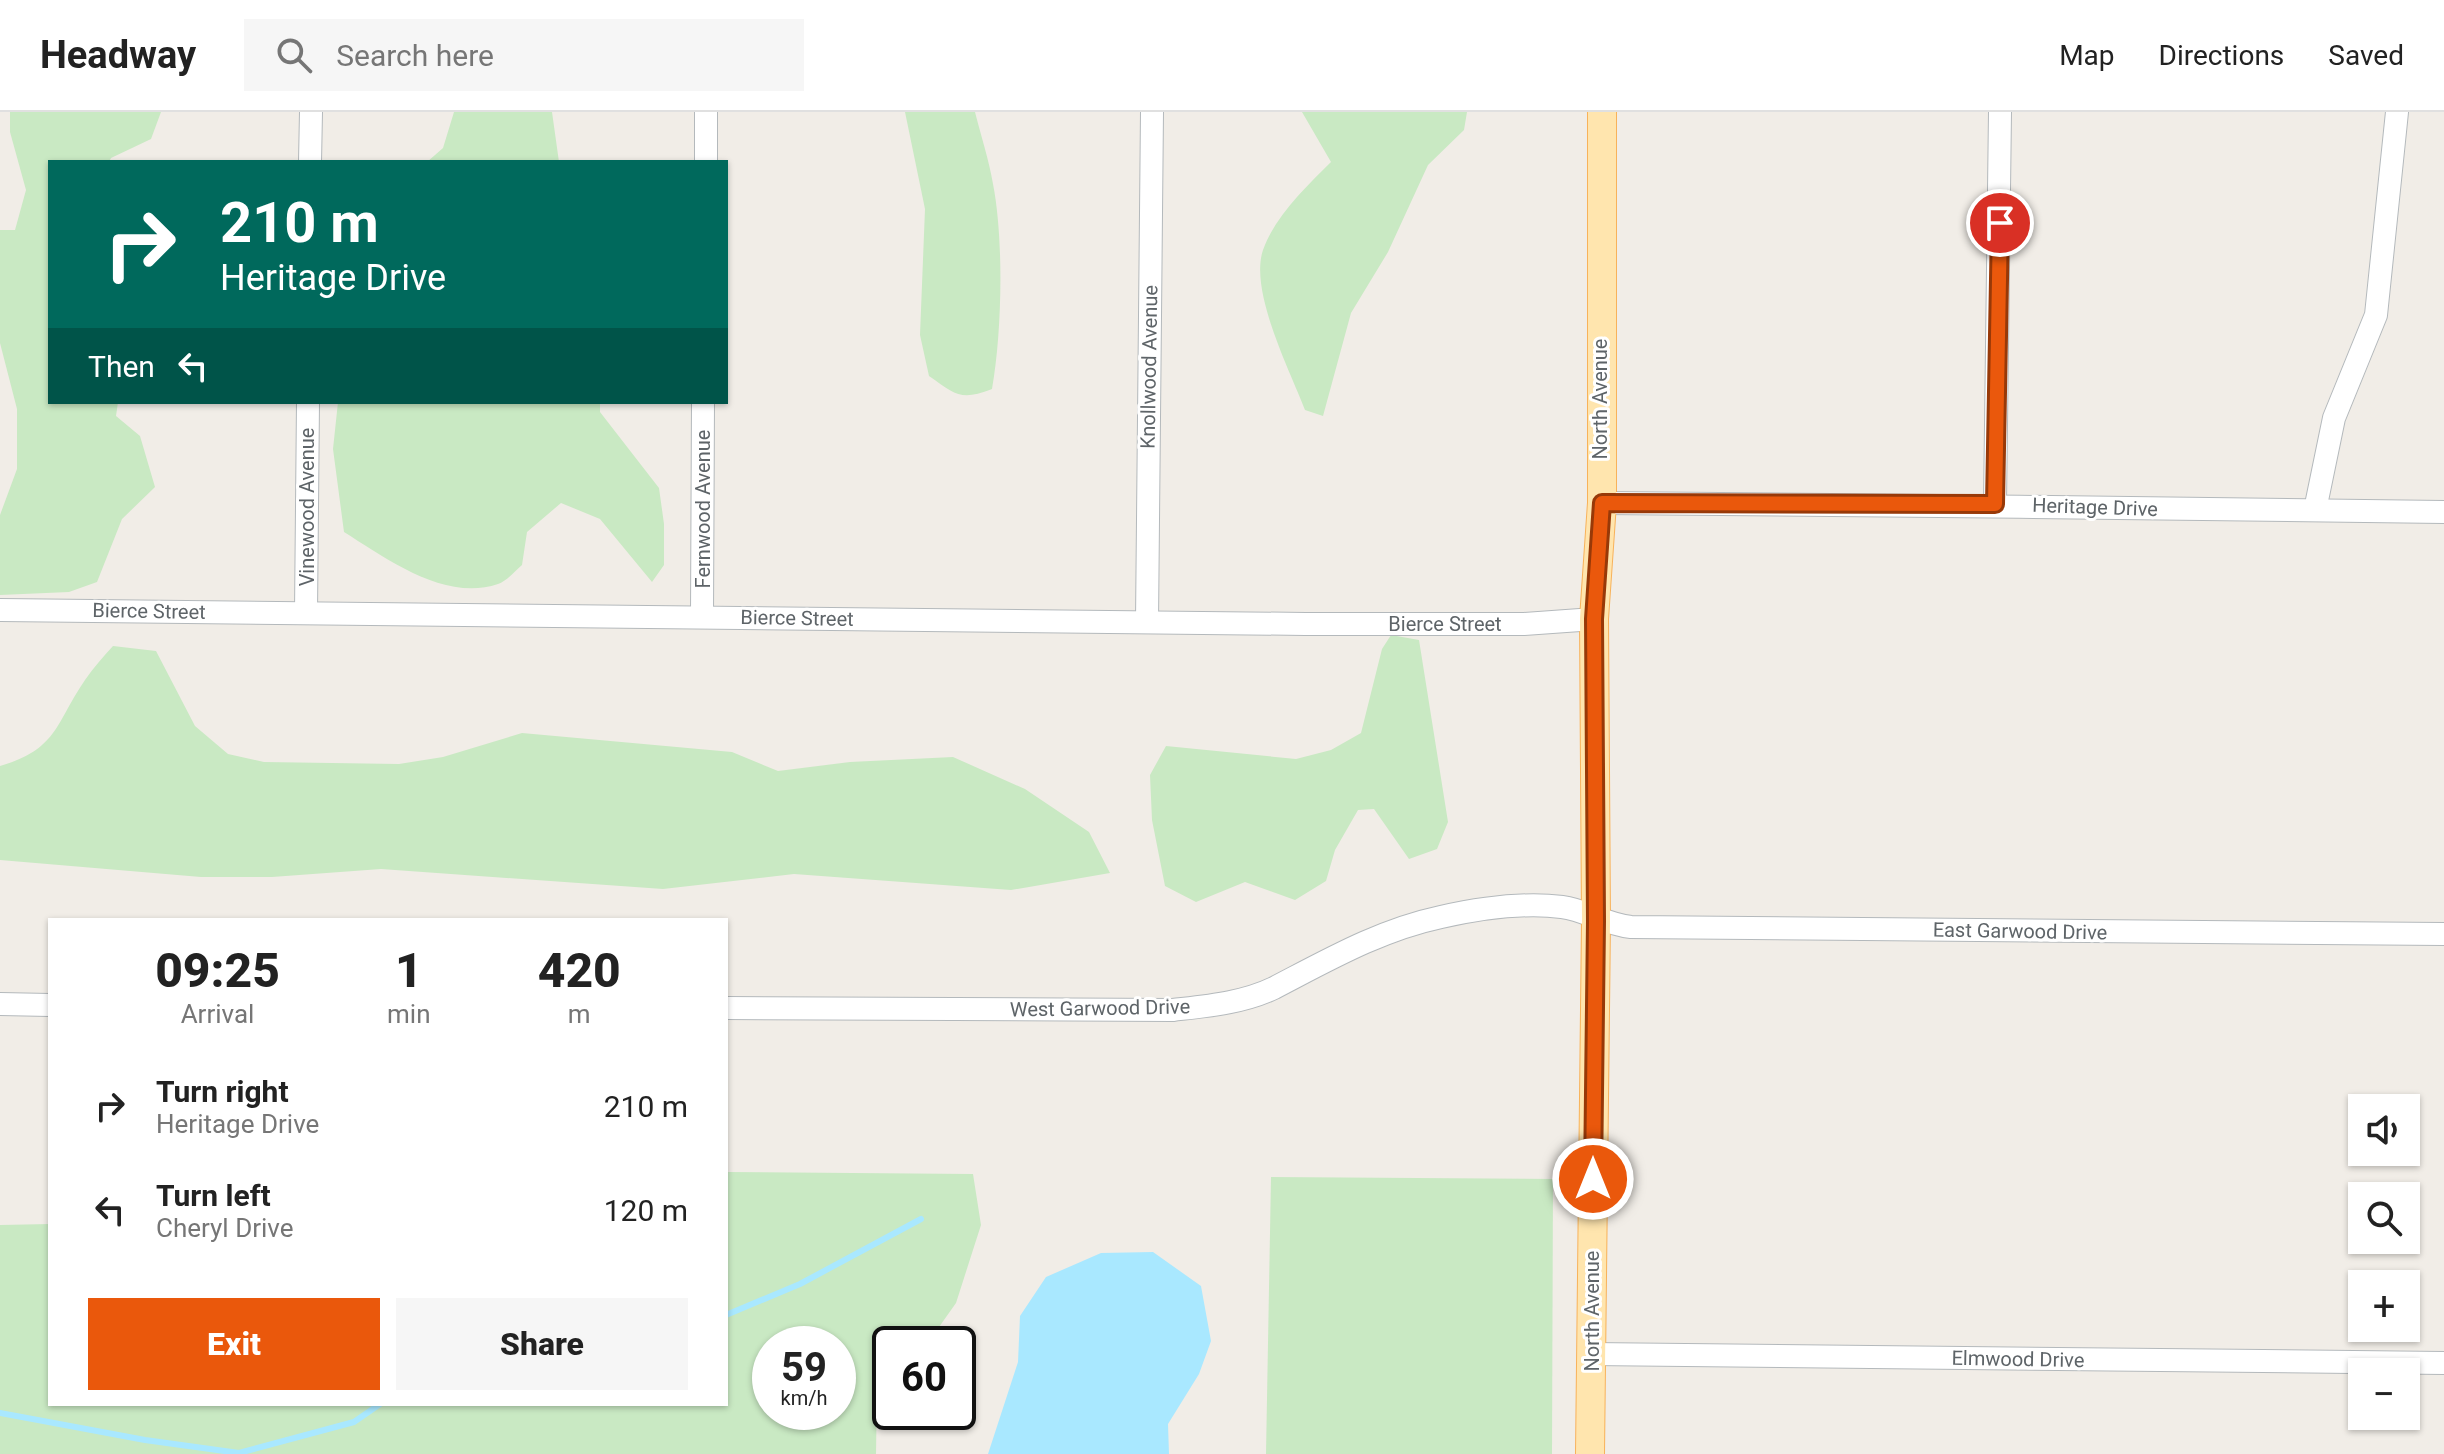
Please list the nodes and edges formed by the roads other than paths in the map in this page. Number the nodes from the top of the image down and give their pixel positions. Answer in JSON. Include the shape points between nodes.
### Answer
{"nodes":[{"id":1,"x":311,"y":112,"type":"edge"},
{"id":2,"x":706,"y":112,"type":"edge"},
{"id":3,"x":1152,"y":112,"type":"edge"},
{"id":4,"x":1602,"y":112,"type":"edge"},
{"id":5,"x":2000,"y":112,"type":"edge"},
{"id":6,"x":2397,"y":112,"type":"edge"},
{"id":7,"x":310,"y":160,"type":"edge"},
{"id":8,"x":706,"y":160,"type":"edge"},
{"id":9,"x":308,"y":404,"type":"edge"},
{"id":10,"x":703,"y":404,"type":"edge"},
{"id":11,"x":1602,"y":503,"type":"junction"},
{"id":12,"x":1995,"y":504,"type":"junction"},
{"id":13,"x":2315,"y":510,"type":"junction"},
{"id":14,"x":2444,"y":512,"type":"edge"},
{"id":15,"x":0,"y":610,"type":"edge"},
{"id":16,"x":306,"y":613,"type":"junction"},
{"id":17,"x":702,"y":615,"type":"junction"},
{"id":18,"x":1594,"y":619,"type":"junction"},
{"id":19,"x":1147,"y":622,"type":"junction"},
{"id":20,"x":1596,"y":921,"type":"junction"},
{"id":21,"x":2444,"y":934,"type":"edge"},
{"id":22,"x":0,"y":1004,"type":"edge"},
{"id":23,"x":48,"y":1005,"type":"edge"},
{"id":24,"x":728,"y":1008,"type":"edge"},
{"id":25,"x":1591,"y":1354,"type":"junction"},
{"id":26,"x":2444,"y":1363,"type":"edge"},
{"id":27,"x":1590,"y":1454,"type":"edge"}],
"edges":[{"from":1,"to":7,"type":"street"},
{"from":2,"to":8,"type":"street"},
{"from":3,"to":19,"type":"street","name":"Knollwood Avenue"},
{"from":4,"to":11,"type":"main road","name":"North Avenue"},
{"from":5,"to":12,"type":"street"},
{"from":6,"to":13,"type":"street","via":[[2376,315],[2334,418]]},
{"from":9,"to":16,"type":"street","name":"Vinewood Avenue"},
{"from":10,"to":17,"type":"street","name":"Fernwood Avenue"},
{"from":11,"to":12,"type":"street","name":"Heritage Drive"},
{"from":11,"to":18,"type":"main road","name":"North Avenue"},
{"from":12,"to":13,"type":"street","name":"Heritage Drive"},
{"from":13,"to":14,"type":"street","name":"Heritage Drive"},
{"from":15,"to":16,"type":"street","name":"Bierce Street"},
{"from":16,"to":17,"type":"street","name":"Bierce Street"},
{"from":17,"to":19,"type":"street","name":"Bierce Street"},
{"from":18,"to":19,"type":"street","name":"Bierce Street","via":[[1524,624]]},
{"from":18,"to":20,"type":"main road","name":"North Avenue"},
{"from":20,"to":21,"type":"street","name":"East Garwood Drive","via":[[1631,927]]},
{"from":20,"to":24,"type":"street","name":"West Garwood Drive","via":[[1562,907],[1441,917],[1374,937],[1240,1000],[1173,1010]]},
{"from":20,"to":25,"type":"main road","name":"North Avenue"},
{"from":22,"to":23,"type":"street"},
{"from":25,"to":26,"type":"street","name":"Elmwood Drive"},
{"from":25,"to":27,"type":"main road","name":"North Avenue"}]}
